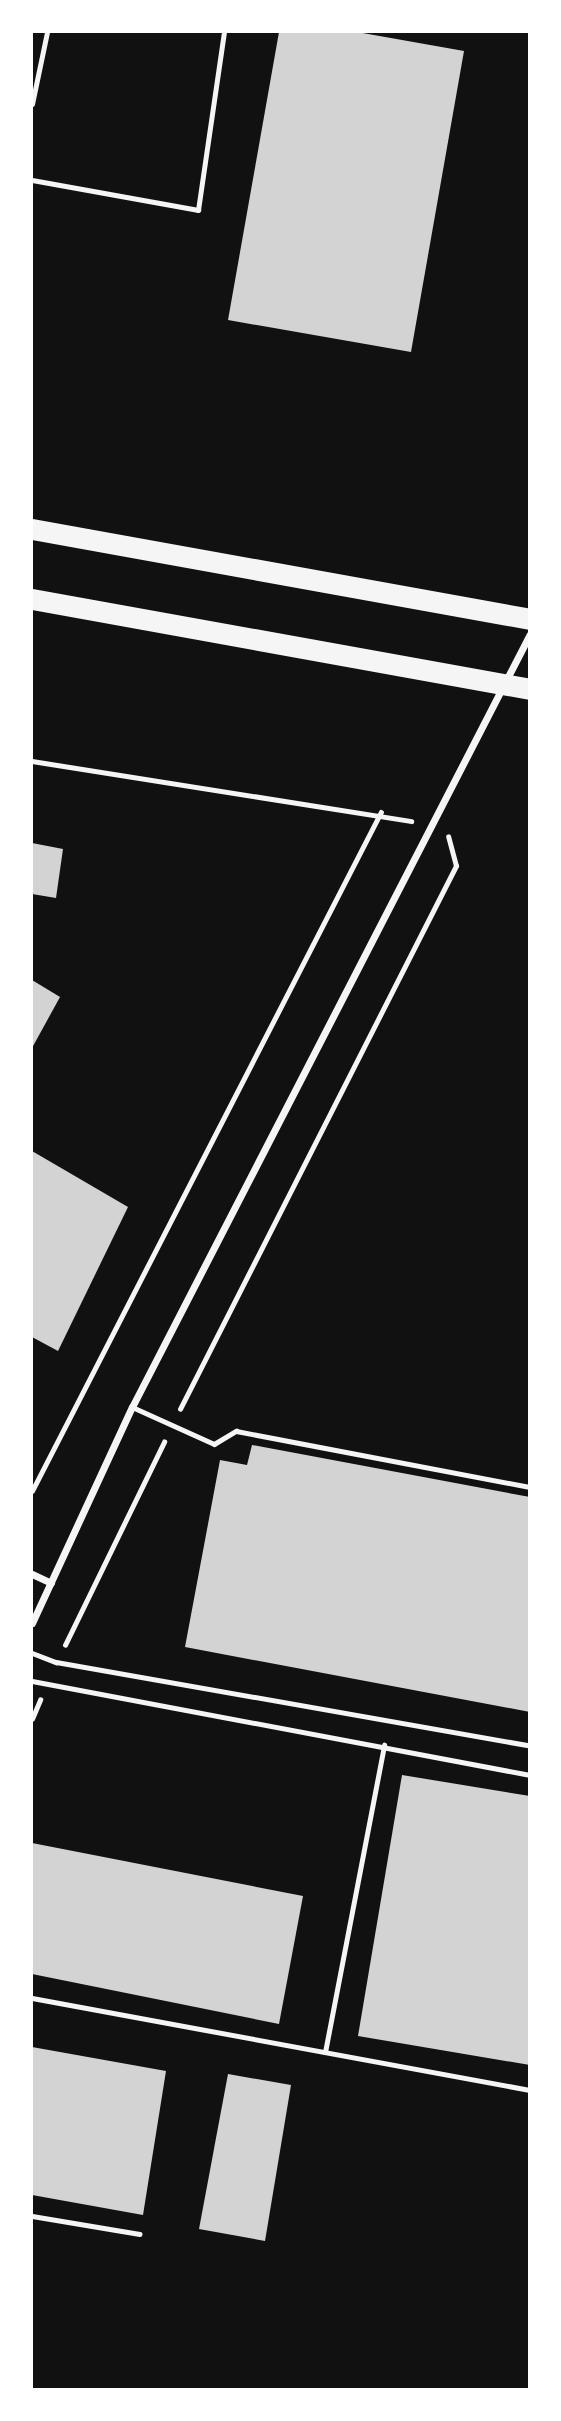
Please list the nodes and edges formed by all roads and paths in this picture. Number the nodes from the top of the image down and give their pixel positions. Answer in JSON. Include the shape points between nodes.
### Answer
{"nodes":[{"id":1,"x":47,"y":32,"type":"edge"},
{"id":2,"x":224,"y":32,"type":"edge"},
{"id":3,"x":32,"y":104,"type":"edge"},
{"id":4,"x":32,"y":180,"type":"edge"},
{"id":5,"x":32,"y":529,"type":"edge"},
{"id":6,"x":32,"y":599,"type":"edge"},
{"id":7,"x":530,"y":620,"type":"edge"},
{"id":8,"x":530,"y":634,"type":"edge"},
{"id":9,"x":530,"y":689,"type":"edge"},
{"id":10,"x":32,"y":761,"type":"edge"},
{"id":11,"x":381,"y":812,"type":"junction"},
{"id":12,"x":430,"y":826,"type":"junction"},
{"id":13,"x":446,"y":831,"type":"dead end"},
{"id":14,"x":132,"y":1407,"type":"junction"},
{"id":15,"x":172,"y":1426,"type":"junction"},
{"id":16,"x":530,"y":1487,"type":"edge"},
{"id":17,"x":32,"y":1491,"type":"edge"},
{"id":18,"x":32,"y":1574,"type":"edge"},
{"id":19,"x":51,"y":1583,"type":"junction"},
{"id":20,"x":32,"y":1623,"type":"edge"},
{"id":21,"x":32,"y":1653,"type":"edge"},
{"id":22,"x":57,"y":1662,"type":"junction"},
{"id":23,"x":32,"y":1681,"type":"edge"},
{"id":24,"x":46,"y":1687,"type":"junction"},
{"id":25,"x":32,"y":1719,"type":"edge"},
{"id":26,"x":384,"y":1745,"type":"junction"},
{"id":27,"x":530,"y":1746,"type":"edge"},
{"id":28,"x":530,"y":1775,"type":"edge"},
{"id":29,"x":32,"y":1998,"type":"edge"},
{"id":30,"x":325,"y":2052,"type":"junction"},
{"id":31,"x":530,"y":2090,"type":"edge"},
{"id":32,"x":32,"y":2216,"type":"edge"},
{"id":33,"x":140,"y":2234,"type":"dead end"}],
"edges":[{"from":1,"to":3,"type":"lane"},
{"from":2,"to":4,"type":"lane","via":[[198,210]]},
{"from":5,"to":7,"type":"highway"},
{"from":6,"to":9,"type":"highway"},
{"from":8,"to":12,"type":"street"},
{"from":10,"to":11,"type":"path"},
{"from":11,"to":12,"type":"path"},
{"from":11,"to":17,"type":"path"},
{"from":12,"to":14,"type":"street"},
{"from":13,"to":15,"type":"path","via":[[456,866]]},
{"from":14,"to":15,"type":"lane"},
{"from":14,"to":19,"type":"street"},
{"from":15,"to":16,"type":"lane","via":[[214,1444],[236,1431]]},
{"from":15,"to":22,"type":"path"},
{"from":18,"to":19,"type":"street"},
{"from":19,"to":20,"type":"street"},
{"from":21,"to":22,"type":"lane"},
{"from":22,"to":27,"type":"lane"},
{"from":23,"to":24,"type":"lane"},
{"from":24,"to":25,"type":"path"},
{"from":24,"to":26,"type":"lane"},
{"from":26,"to":28,"type":"lane"},
{"from":26,"to":30,"type":"lane"},
{"from":29,"to":30,"type":"lane"},
{"from":30,"to":31,"type":"lane"},
{"from":32,"to":33,"type":"lane"}]}
